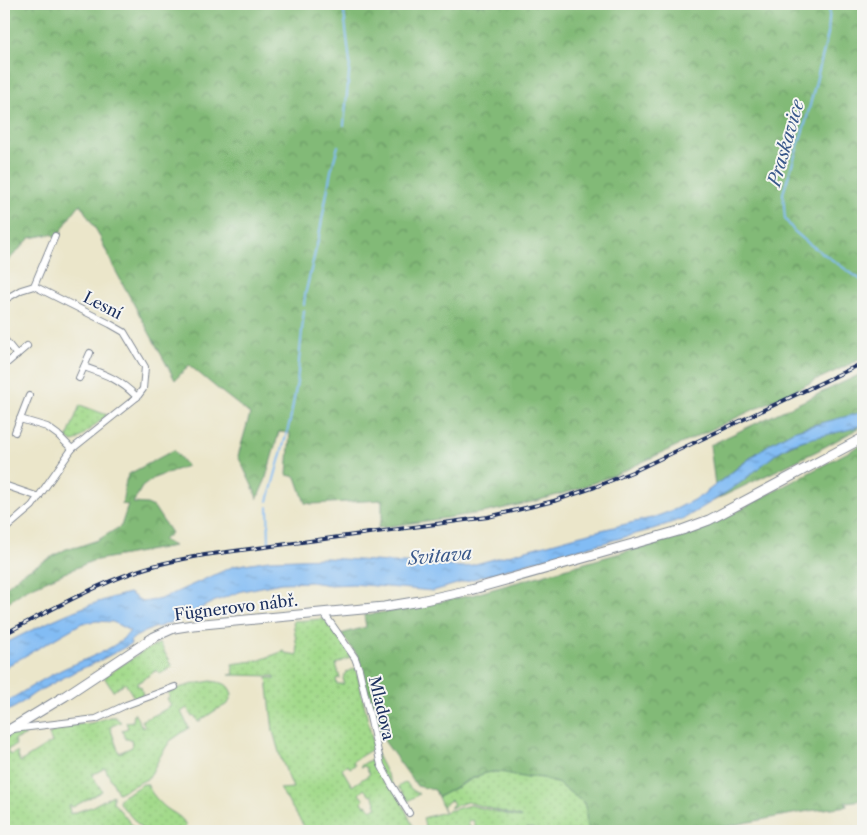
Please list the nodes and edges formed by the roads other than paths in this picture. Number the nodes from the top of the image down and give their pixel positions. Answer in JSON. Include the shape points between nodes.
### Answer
{"nodes":[{"id":1,"x":54,"y":236,"type":"dead end"},
{"id":2,"x":34,"y":286,"type":"junction"},
{"id":3,"x":4,"y":300,"type":"edge"},
{"id":4,"x":4,"y":340,"type":"edge"},
{"id":5,"x":28,"y":346,"type":"dead end"},
{"id":6,"x":90,"y":352,"type":"dead end"},
{"id":7,"x":17,"y":355,"type":"junction"},
{"id":8,"x":7,"y":363,"type":"dead end"},
{"id":9,"x":84,"y":367,"type":"junction"},
{"id":10,"x":79,"y":378,"type":"dead end"},
{"id":11,"x":29,"y":396,"type":"dead end"},
{"id":12,"x":137,"y":397,"type":"junction"},
{"id":13,"x":20,"y":419,"type":"junction"},
{"id":14,"x":15,"y":432,"type":"dead end"},
{"id":15,"x":863,"y":438,"type":"edge"},
{"id":16,"x":72,"y":449,"type":"junction"},
{"id":17,"x":4,"y":485,"type":"edge"},
{"id":18,"x":39,"y":497,"type":"junction"},
{"id":19,"x":4,"y":530,"type":"edge"},
{"id":20,"x":323,"y":612,"type":"junction"},
{"id":21,"x":175,"y":687,"type":"dead end"},
{"id":22,"x":7,"y":731,"type":"edge"},
{"id":23,"x":409,"y":813,"type":"dead end"}],
"edges":[{"from":1,"to":2,"type":"street"},
{"from":2,"to":3,"type":"street"},
{"from":2,"to":12,"type":"street","name":"Lesní","via":[[124,332],[144,367],[143,389]]},
{"from":4,"to":7,"type":"street"},
{"from":5,"to":7,"type":"street"},
{"from":6,"to":9,"type":"street"},
{"from":7,"to":8,"type":"street"},
{"from":9,"to":10,"type":"street"},
{"from":9,"to":12,"type":"street","via":[[109,376]]},
{"from":11,"to":13,"type":"street"},
{"from":12,"to":16,"type":"street"},
{"from":13,"to":14,"type":"street"},
{"from":13,"to":16,"type":"street","via":[[47,427]]},
{"from":15,"to":20,"type":"street","name":"Fügnerovo nábř.","via":[[709,520],[682,530],[470,590],[384,607]]},
{"from":16,"to":18,"type":"street"},
{"from":17,"to":18,"type":"street"},
{"from":18,"to":19,"type":"street"},
{"from":20,"to":22,"type":"street","name":"Fügnerovo nábř.","via":[[174,628],[151,639]]},
{"from":20,"to":23,"type":"street","name":"Mladova","via":[[355,658],[381,765]]},
{"from":21,"to":22,"type":"street","name":"Fügnerovo nábř.","via":[[96,719]]}]}
